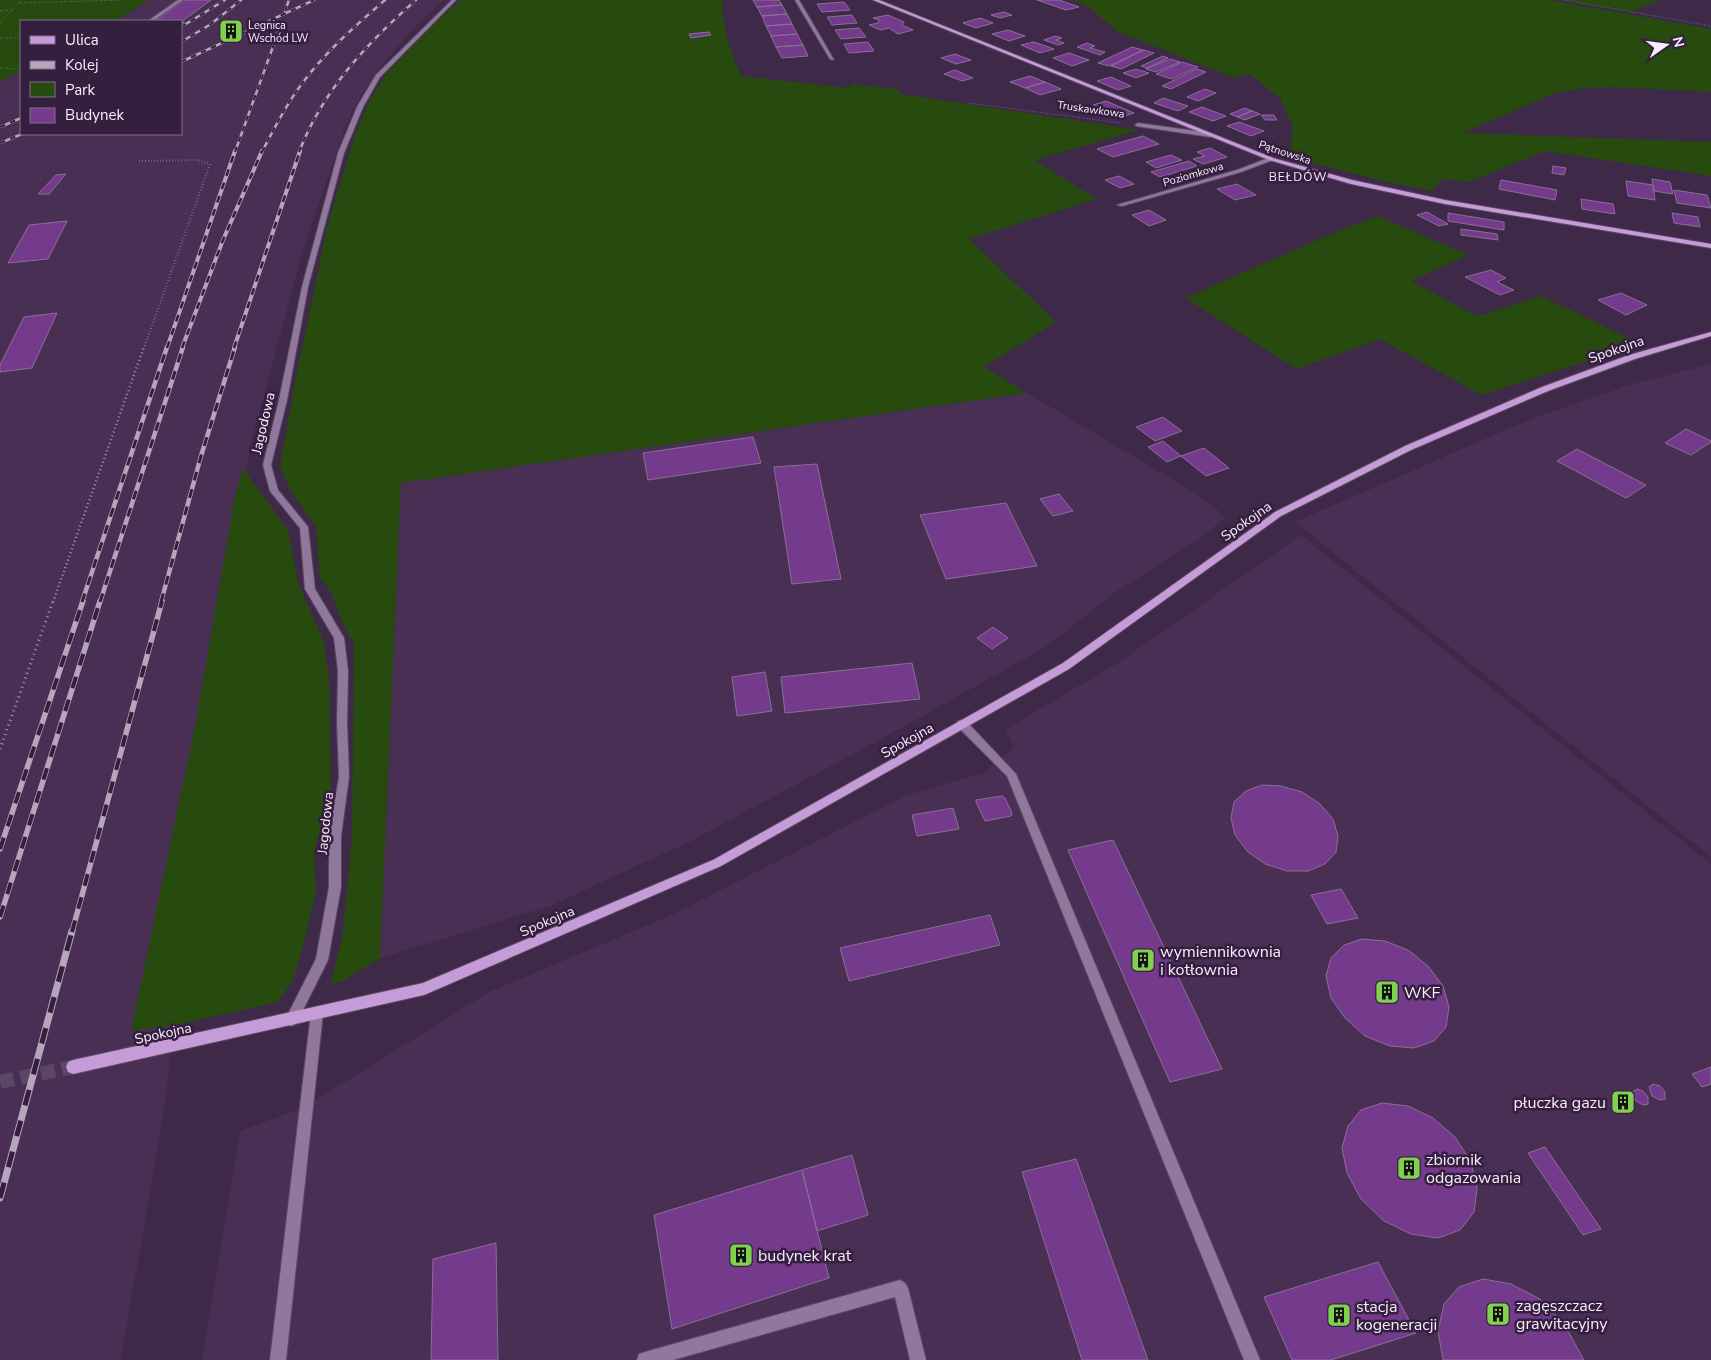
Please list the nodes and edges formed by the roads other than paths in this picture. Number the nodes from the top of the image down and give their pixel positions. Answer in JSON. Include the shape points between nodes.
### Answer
{"nodes":[{"id":1,"x":181,"y":0,"type":"edge"},
{"id":2,"x":454,"y":0,"type":"edge"},
{"id":3,"x":797,"y":0,"type":"edge"},
{"id":4,"x":875,"y":0,"type":"edge"},
{"id":5,"x":151,"y":20,"type":"edge"},
{"id":6,"x":832,"y":59,"type":"dead end"},
{"id":7,"x":1138,"y":126,"type":"road end"},
{"id":8,"x":1210,"y":135,"type":"junction"},
{"id":9,"x":1271,"y":159,"type":"junction"},
{"id":10,"x":1120,"y":205,"type":"dead end"},
{"id":11,"x":1711,"y":246,"type":"edge"},
{"id":12,"x":1711,"y":334,"type":"edge"},
{"id":13,"x":962,"y":724,"type":"junction"},
{"id":14,"x":317,"y":1013,"type":"junction"},
{"id":15,"x":291,"y":1020,"type":"junction"},
{"id":16,"x":73,"y":1067,"type":"tunnel mouth"},
{"id":17,"x":278,"y":1360,"type":"edge"},
{"id":18,"x":645,"y":1360,"type":"edge"},
{"id":19,"x":918,"y":1360,"type":"edge"},
{"id":20,"x":1252,"y":1360,"type":"edge"}],
"edges":[{"from":1,"to":5,"type":"street"},
{"from":2,"to":15,"type":"street","name":"Jagodowa","via":[[378,76],[360,107],[342,153],[307,278],[267,465],[274,491],[304,527],[310,589],[339,638],[343,671],[344,777],[335,836],[335,887],[322,960]]},
{"from":3,"to":6,"type":"street"},
{"from":4,"to":8,"type":"street","name":"Pątnowska"},
{"from":7,"to":8,"type":"street","name":"Truskawkowa"},
{"from":8,"to":9,"type":"street","name":"Pątnowska"},
{"from":9,"to":10,"type":"street","name":"Poziomkowa","via":[[1239,172]]},
{"from":9,"to":11,"type":"street","name":"Pątnowska","via":[[1351,182],[1445,202]]},
{"from":12,"to":13,"type":"street","name":"Spokojna","via":[[1632,357],[1545,389],[1408,448],[1287,510],[1066,666]]},
{"from":13,"to":14,"type":"street","name":"Spokojna","via":[[717,863],[424,989]]},
{"from":13,"to":20,"type":"street","via":[[1011,774]]},
{"from":14,"to":15,"type":"street","name":"Spokojna"},
{"from":14,"to":17,"type":"street"},
{"from":15,"to":16,"type":"street","name":"Spokojna"},
{"from":18,"to":19,"type":"street","via":[[900,1288]]}]}
